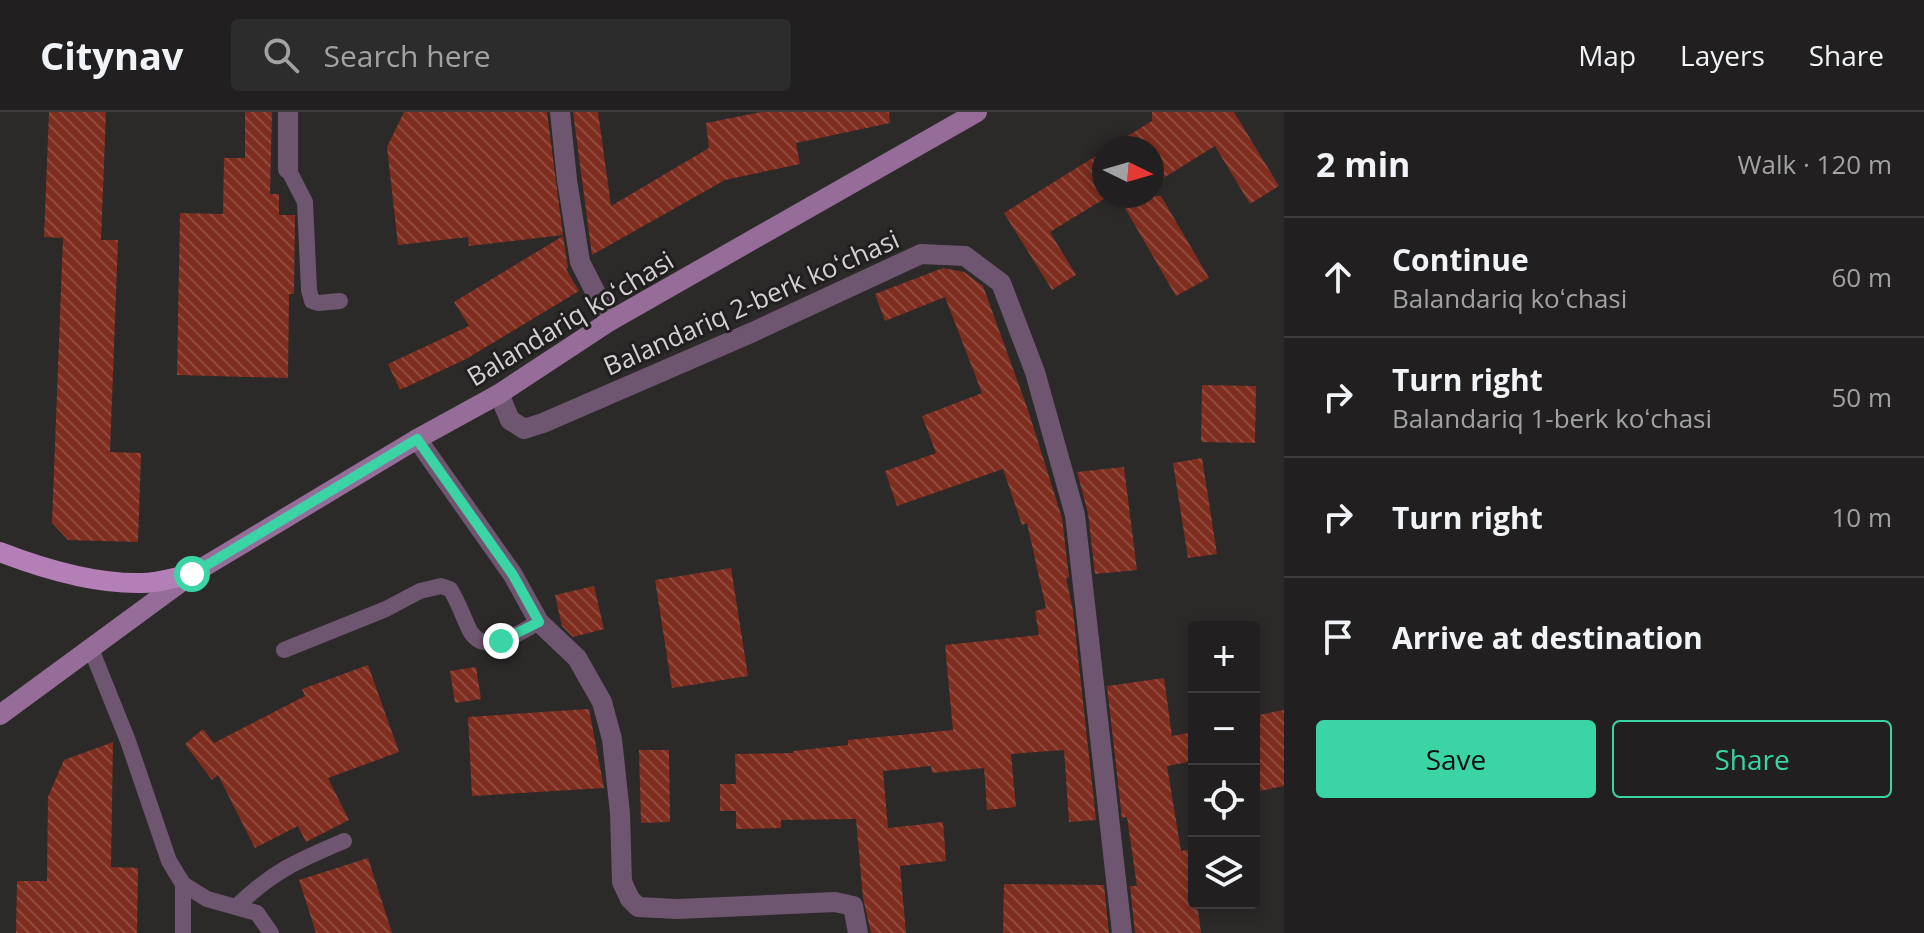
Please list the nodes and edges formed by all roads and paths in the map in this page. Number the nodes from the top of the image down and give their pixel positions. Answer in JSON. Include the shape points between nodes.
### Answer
{"nodes":[{"id":1,"x":288,"y":112,"type":"edge"},
{"id":2,"x":560,"y":112,"type":"edge"},
{"id":3,"x":977,"y":112,"type":"edge"},
{"id":4,"x":288,"y":169,"type":"joint"},
{"id":5,"x":340,"y":301,"type":"dead end"},
{"id":6,"x":610,"y":321,"type":"junction"},
{"id":7,"x":499,"y":394,"type":"junction"},
{"id":8,"x":417,"y":439,"type":"junction"},
{"id":9,"x":0,"y":552,"type":"edge"},
{"id":10,"x":192,"y":574,"type":"junction"},
{"id":11,"x":539,"y":622,"type":"junction"},
{"id":12,"x":91,"y":649,"type":"junction"},
{"id":13,"x":284,"y":650,"type":"dead end"},
{"id":14,"x":0,"y":715,"type":"edge"},
{"id":15,"x":344,"y":841,"type":"dead end"},
{"id":16,"x":183,"y":884,"type":"junction"},
{"id":17,"x":237,"y":906,"type":"junction"},
{"id":18,"x":183,"y":933,"type":"edge"},
{"id":19,"x":271,"y":933,"type":"edge"},
{"id":20,"x":858,"y":933,"type":"edge"},
{"id":21,"x":1122,"y":933,"type":"edge"}],
"edges":[{"from":1,"to":4,"type":"street"},
{"from":2,"to":6,"type":"street","via":[[580,262]]},
{"from":3,"to":6,"type":"street","name":"Balandariq koʻchasi"},
{"from":4,"to":5,"type":"lane","via":[[305,202],[312,301]]},
{"from":6,"to":7,"type":"street","name":"Balandariq koʻchasi"},
{"from":7,"to":8,"type":"street","name":"Balandariq koʻchasi"},
{"from":7,"to":21,"type":"street","name":"Balandariq 2-berk koʻchasi","via":[[510,420],[524,429],[543,423],[921,254],[965,256],[1001,283],[1035,372],[1075,515]]},
{"from":8,"to":10,"type":"street","name":"Balandariq koʻchasi"},
{"from":8,"to":11,"type":"street","via":[[513,575]]},
{"from":9,"to":10,"type":"main road","via":[[46,568],[113,580],[144,583]]},
{"from":10,"to":12,"type":"street","name":"Balandariq koʻchasi"},
{"from":11,"to":13,"type":"lane","via":[[501,641],[481,641],[473,636],[450,589],[441,586]]},
{"from":11,"to":20,"type":"street","via":[[577,658],[602,702],[612,739],[622,882],[638,907],[835,902],[853,906]]},
{"from":12,"to":14,"type":"street","name":"Balandariq koʻchasi"},
{"from":12,"to":16,"type":"lane","via":[[169,861]]},
{"from":15,"to":17,"type":"lane","via":[[288,864]]},
{"from":16,"to":17,"type":"lane","via":[[207,899]]},
{"from":16,"to":18,"type":"lane"},
{"from":17,"to":19,"type":"lane","via":[[257,913]]}]}
